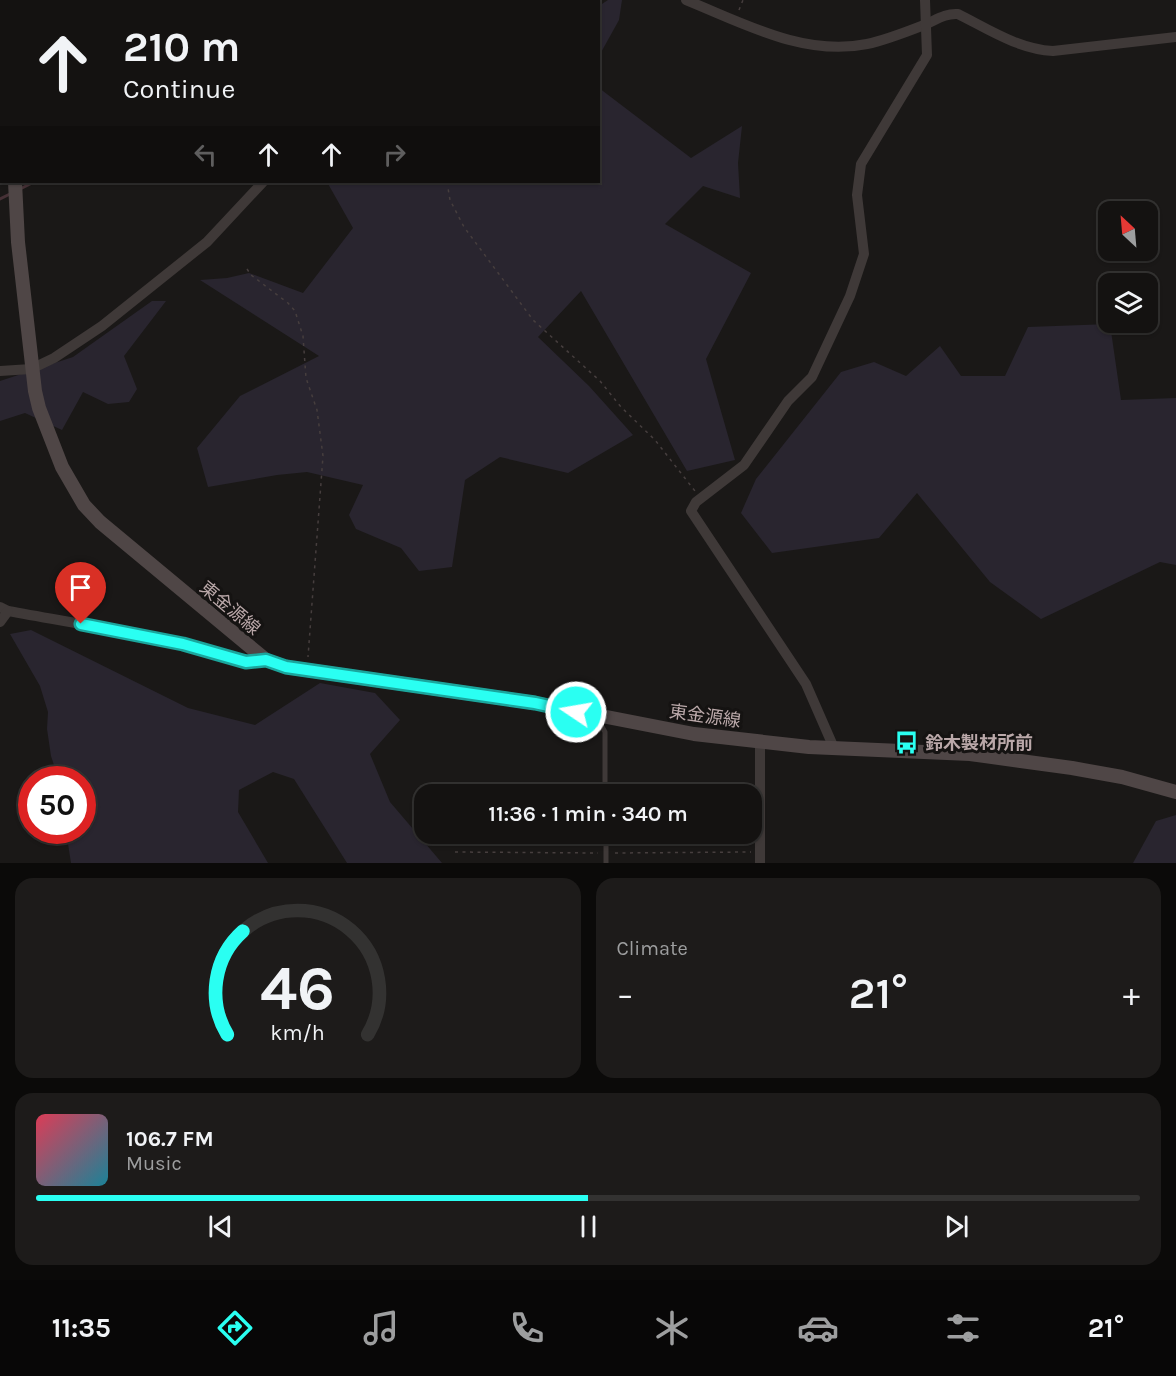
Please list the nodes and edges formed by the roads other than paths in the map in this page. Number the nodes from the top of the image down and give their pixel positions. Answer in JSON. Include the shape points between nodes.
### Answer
{"nodes":[{"id":1,"x":686,"y":0,"type":"edge"},
{"id":2,"x":925,"y":0,"type":"edge"},
{"id":3,"x":926,"y":24,"type":"junction"},
{"id":4,"x":1176,"y":37,"type":"edge"},
{"id":5,"x":15,"y":183,"type":"edge"},
{"id":6,"x":262,"y":183,"type":"edge"},
{"id":7,"x":31,"y":369,"type":"junction"},
{"id":8,"x":0,"y":371,"type":"edge"},
{"id":9,"x":4,"y":609,"type":"edge"},
{"id":10,"x":0,"y":622,"type":"edge"},
{"id":11,"x":266,"y":660,"type":"junction"},
{"id":12,"x":596,"y":716,"type":"junction"},
{"id":13,"x":760,"y":742,"type":"junction"},
{"id":14,"x":834,"y":748,"type":"junction"},
{"id":15,"x":605,"y":784,"type":"edge"},
{"id":16,"x":1176,"y":792,"type":"edge"},
{"id":17,"x":606,"y":844,"type":"edge"},
{"id":18,"x":606,"y":863,"type":"edge"},
{"id":19,"x":760,"y":863,"type":"edge"}],
"edges":[{"from":1,"to":3,"type":"street","via":[[790,41],[820,46],[867,44]]},
{"from":2,"to":3,"type":"street"},
{"from":3,"to":4,"type":"street","via":[[949,13],[958,14],[1018,44],[1053,51]]},
{"from":3,"to":14,"type":"street","via":[[927,55],[861,164],[857,195],[864,254],[850,297],[812,377],[788,401],[744,465],[701,498],[691,511],[806,684]]},
{"from":5,"to":7,"type":"main road","name":"東金源線"},
{"from":6,"to":7,"type":"street","via":[[207,242],[162,280],[102,326]]},
{"from":7,"to":8,"type":"street"},
{"from":7,"to":11,"type":"main road","name":"東金源線","via":[[39,408],[62,467],[84,505]]},
{"from":9,"to":10,"type":"street"},
{"from":9,"to":11,"type":"street","via":[[134,633],[246,662]]},
{"from":11,"to":12,"type":"main road","name":"東金源線","via":[[286,667],[535,703]]},
{"from":12,"to":13,"type":"main road","name":"東金源線"},
{"from":12,"to":15,"type":"lane","via":[[605,732]]},
{"from":13,"to":14,"type":"main road","name":"東金源線"},
{"from":13,"to":19,"type":"street"},
{"from":14,"to":16,"type":"main road","name":"東金源線","via":[[970,754],[1122,777]]},
{"from":17,"to":18,"type":"lane"}]}
